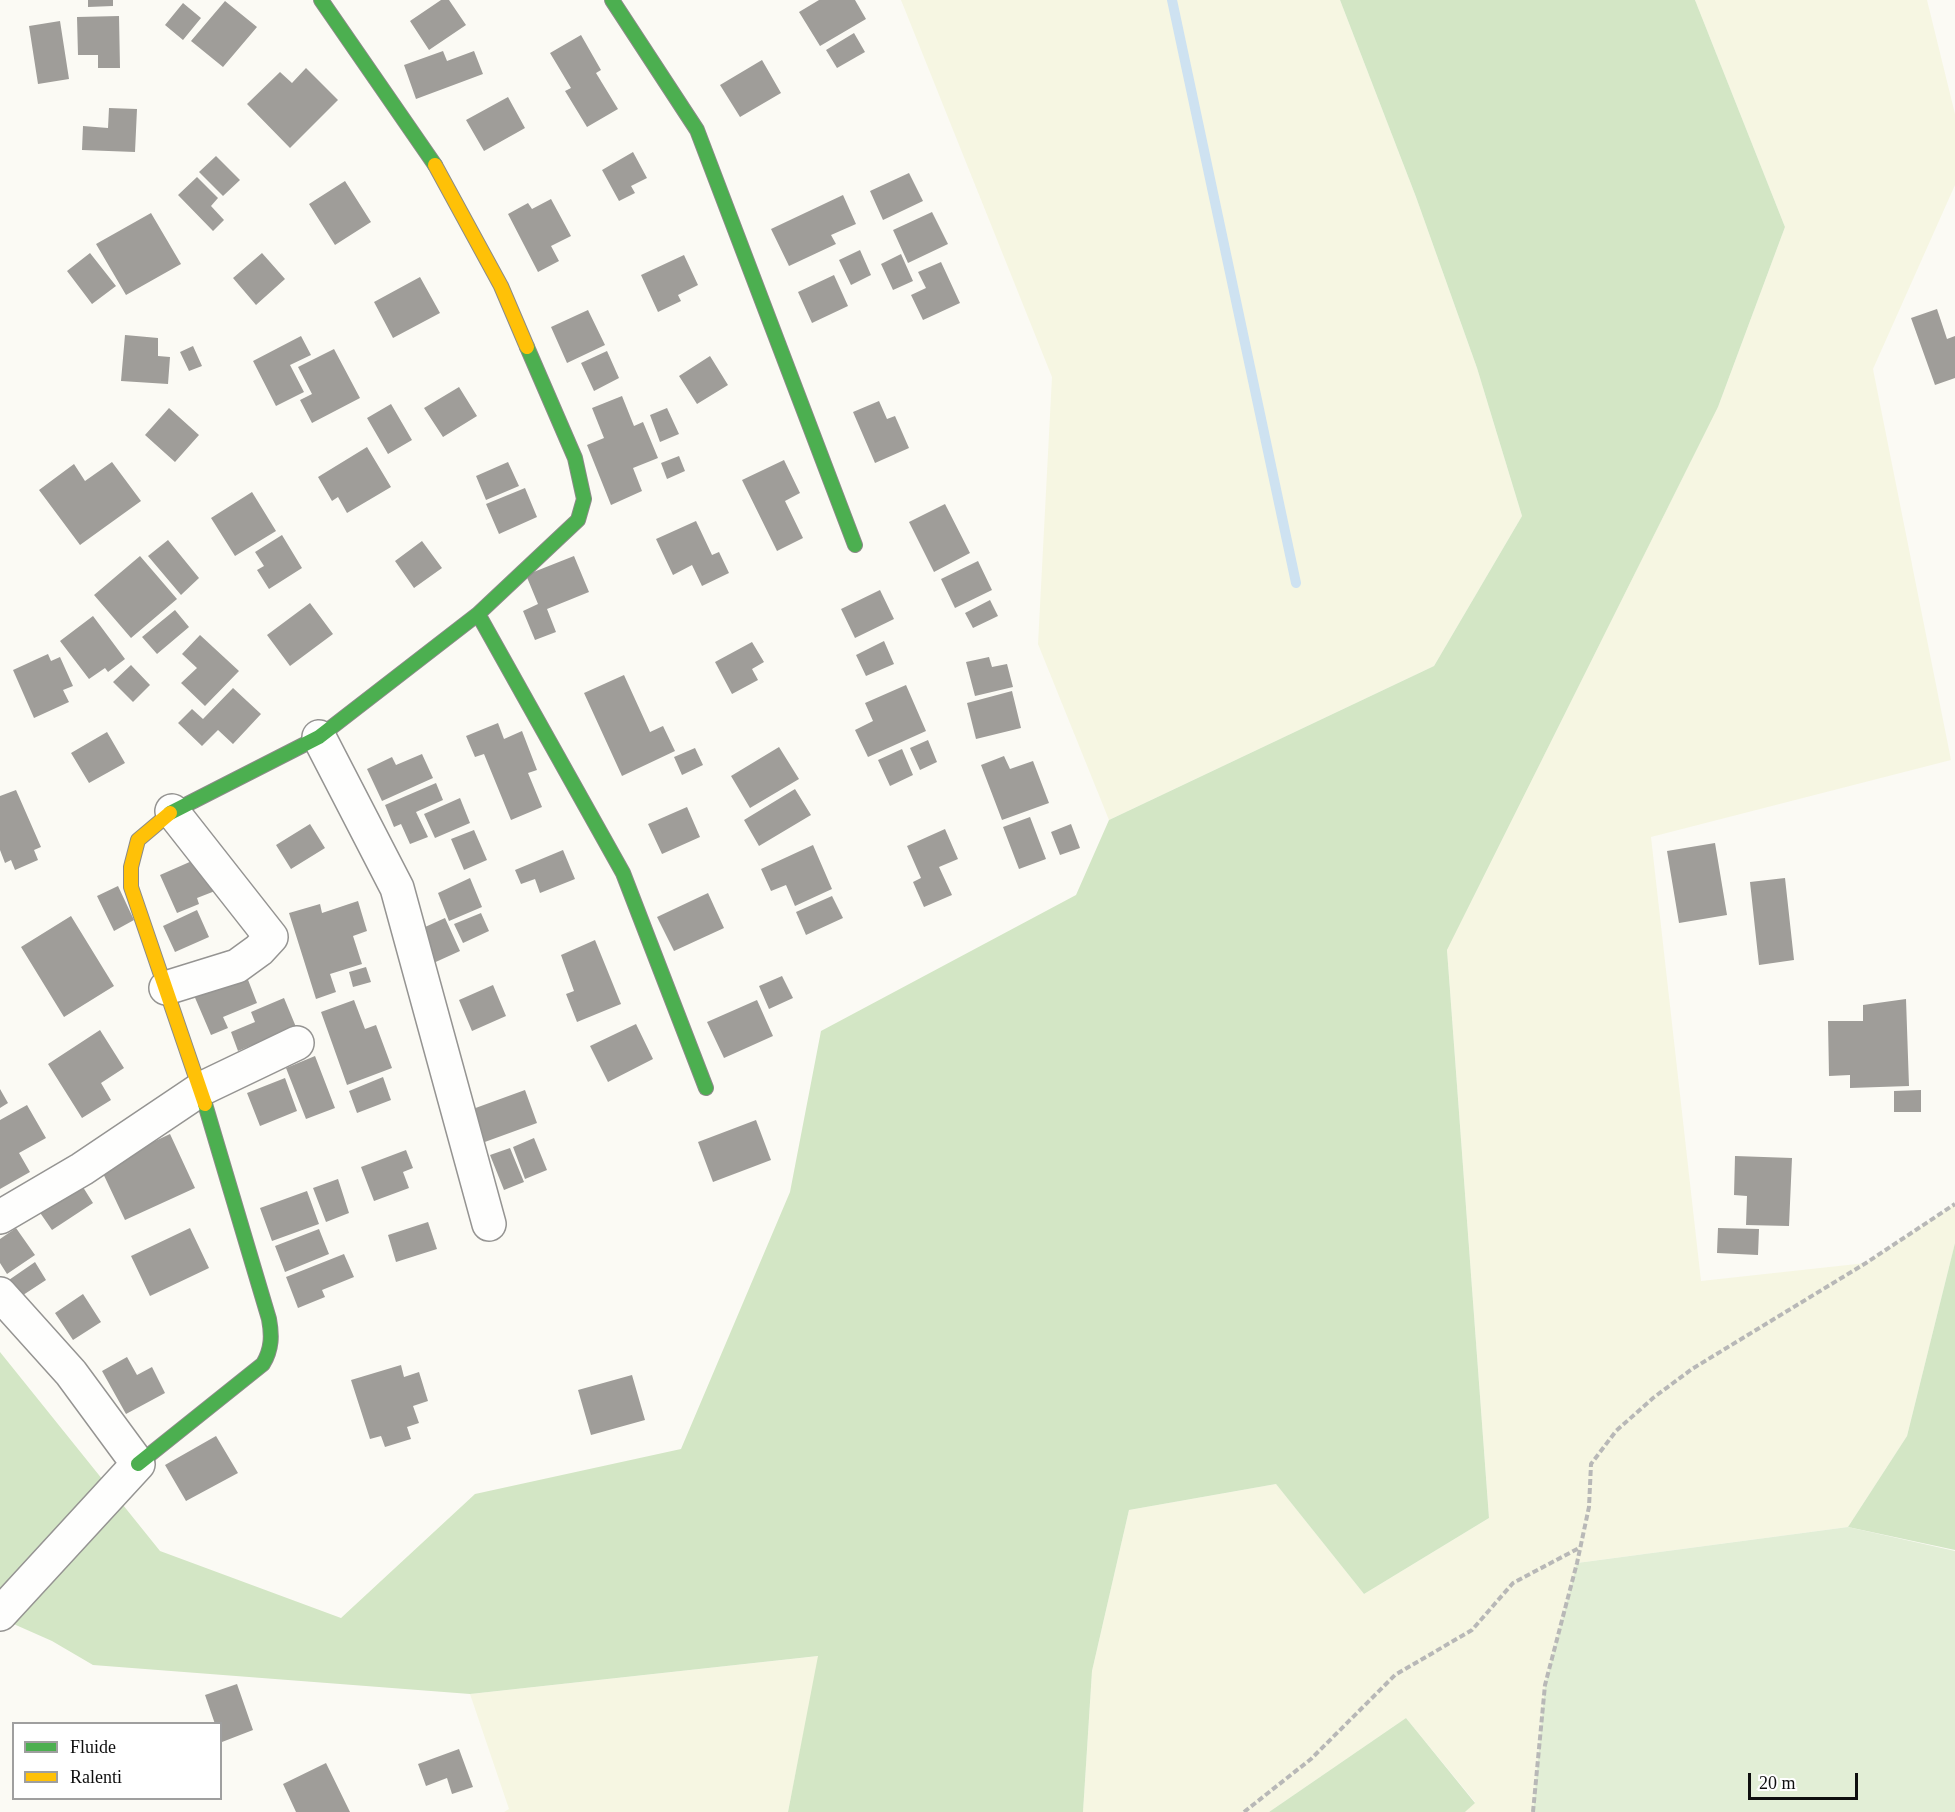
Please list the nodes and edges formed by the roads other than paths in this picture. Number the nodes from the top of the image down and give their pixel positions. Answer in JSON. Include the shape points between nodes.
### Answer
{"nodes":[{"id":1,"x":321,"y":0,"type":"edge"},
{"id":2,"x":612,"y":0,"type":"edge"},
{"id":3,"x":855,"y":545,"type":"dead end"},
{"id":4,"x":478,"y":614,"type":"junction"},
{"id":5,"x":319,"y":737,"type":"junction"},
{"id":6,"x":172,"y":811,"type":"junction"},
{"id":7,"x":166,"y":988,"type":"junction"},
{"id":8,"x":297,"y":1043,"type":"dead end"},
{"id":9,"x":706,"y":1088,"type":"dead end"},
{"id":10,"x":201,"y":1089,"type":"junction"},
{"id":11,"x":0,"y":1217,"type":"edge"},
{"id":12,"x":489,"y":1224,"type":"dead end"},
{"id":13,"x":0,"y":1294,"type":"edge"},
{"id":14,"x":138,"y":1464,"type":"junction"},
{"id":15,"x":0,"y":1614,"type":"edge"}],
"edges":[{"from":1,"to":4,"type":"street","via":[[442,175],[501,286],[575,458],[584,498],[578,520]]},
{"from":2,"to":3,"type":"street","via":[[698,130]]},
{"from":4,"to":5,"type":"street"},
{"from":4,"to":9,"type":"street","via":[[623,873]]},
{"from":5,"to":6,"type":"street"},
{"from":5,"to":12,"type":"street","via":[[397,888]]},
{"from":6,"to":7,"type":"street","via":[[138,840],[130,886]]},
{"from":6,"to":7,"type":"street","via":[[271,936],[237,966]]},
{"from":7,"to":10,"type":"street"},
{"from":8,"to":10,"type":"street"},
{"from":10,"to":11,"type":"street","via":[[82,1169]]},
{"from":10,"to":14,"type":"street","via":[[269,1319],[270,1355]]},
{"from":13,"to":14,"type":"street","via":[[71,1373]]},
{"from":14,"to":15,"type":"street"}]}
